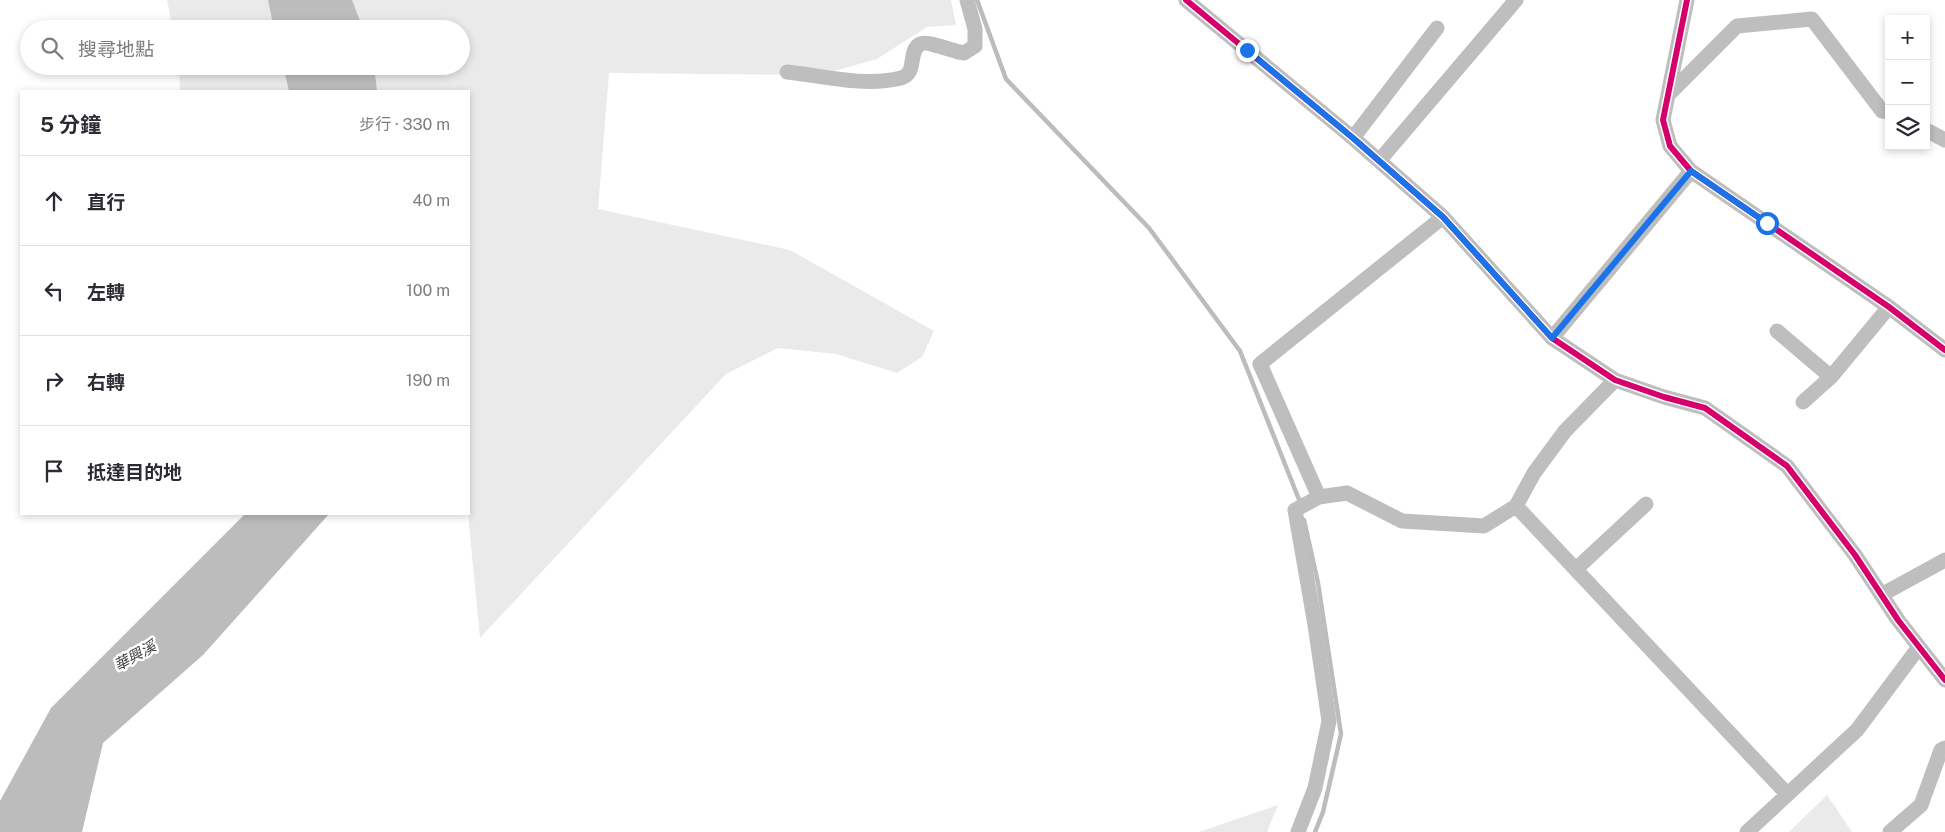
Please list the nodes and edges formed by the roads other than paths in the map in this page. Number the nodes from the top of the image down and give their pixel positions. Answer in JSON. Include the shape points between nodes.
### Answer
{"nodes":[{"id":1,"x":967,"y":0,"type":"edge"},
{"id":2,"x":1186,"y":0,"type":"edge"},
{"id":3,"x":1516,"y":0,"type":"edge"},
{"id":4,"x":1686,"y":0,"type":"edge"},
{"id":5,"x":1437,"y":28,"type":"dead end"},
{"id":6,"x":786,"y":72,"type":"dead end"},
{"id":7,"x":1670,"y":93,"type":"junction"},
{"id":8,"x":1885,"y":112,"type":"edge"},
{"id":9,"x":1930,"y":132,"type":"edge"},
{"id":10,"x":1353,"y":138,"type":"junction"},
{"id":11,"x":1945,"y":140,"type":"edge"},
{"id":12,"x":1379,"y":161,"type":"junction"},
{"id":13,"x":1691,"y":171,"type":"junction"},
{"id":14,"x":1443,"y":217,"type":"junction"},
{"id":15,"x":1889,"y":307,"type":"junction"},
{"id":16,"x":1777,"y":331,"type":"dead end"},
{"id":17,"x":1552,"y":338,"type":"junction"},
{"id":18,"x":1945,"y":350,"type":"edge"},
{"id":19,"x":1831,"y":377,"type":"junction"},
{"id":20,"x":1615,"y":380,"type":"junction"},
{"id":21,"x":1803,"y":402,"type":"dead end"},
{"id":22,"x":1319,"y":497,"type":"junction"},
{"id":23,"x":1646,"y":504,"type":"dead end"},
{"id":24,"x":1516,"y":506,"type":"junction"},
{"id":25,"x":1945,"y":560,"type":"edge"},
{"id":26,"x":1576,"y":569,"type":"junction"},
{"id":27,"x":1881,"y":595,"type":"junction"},
{"id":28,"x":1919,"y":647,"type":"junction"},
{"id":29,"x":1945,"y":680,"type":"edge"},
{"id":30,"x":1945,"y":748,"type":"edge"},
{"id":31,"x":1787,"y":794,"type":"junction"},
{"id":32,"x":1298,"y":832,"type":"edge"},
{"id":33,"x":1747,"y":832,"type":"edge"},
{"id":34,"x":1890,"y":832,"type":"edge"}],
"edges":[{"from":1,"to":6,"type":"street","via":[[975,29],[974,46],[964,53],[929,42],[920,44],[913,52],[911,69],[904,77],[874,82]]},
{"from":2,"to":10,"type":"street"},
{"from":3,"to":12,"type":"street"},
{"from":4,"to":7,"type":"street"},
{"from":5,"to":10,"type":"street"},
{"from":7,"to":8,"type":"street","via":[[1737,26],[1812,19]]},
{"from":7,"to":13,"type":"street","via":[[1663,120],[1670,146]]},
{"from":9,"to":11,"type":"street"},
{"from":10,"to":12,"type":"street"},
{"from":12,"to":14,"type":"street"},
{"from":13,"to":15,"type":"street"},
{"from":13,"to":17,"type":"street"},
{"from":14,"to":17,"type":"street"},
{"from":14,"to":22,"type":"street","via":[[1260,364]]},
{"from":15,"to":18,"type":"street"},
{"from":15,"to":19,"type":"street"},
{"from":16,"to":19,"type":"street"},
{"from":17,"to":20,"type":"street"},
{"from":19,"to":21,"type":"street"},
{"from":20,"to":24,"type":"street","via":[[1565,431],[1534,473]]},
{"from":20,"to":27,"type":"street","via":[[1705,408],[1787,466],[1855,555]]},
{"from":22,"to":24,"type":"street","via":[[1347,494],[1402,521],[1484,526]]},
{"from":22,"to":32,"type":"street","via":[[1295,510],[1329,721],[1315,788]]},
{"from":23,"to":26,"type":"street"},
{"from":24,"to":26,"type":"street"},
{"from":25,"to":27,"type":"street"},
{"from":26,"to":31,"type":"street"},
{"from":27,"to":28,"type":"street"},
{"from":28,"to":29,"type":"street"},
{"from":28,"to":31,"type":"street","via":[[1857,730]]},
{"from":30,"to":34,"type":"street","via":[[1941,750],[1921,805]]},
{"from":31,"to":33,"type":"street"}]}
